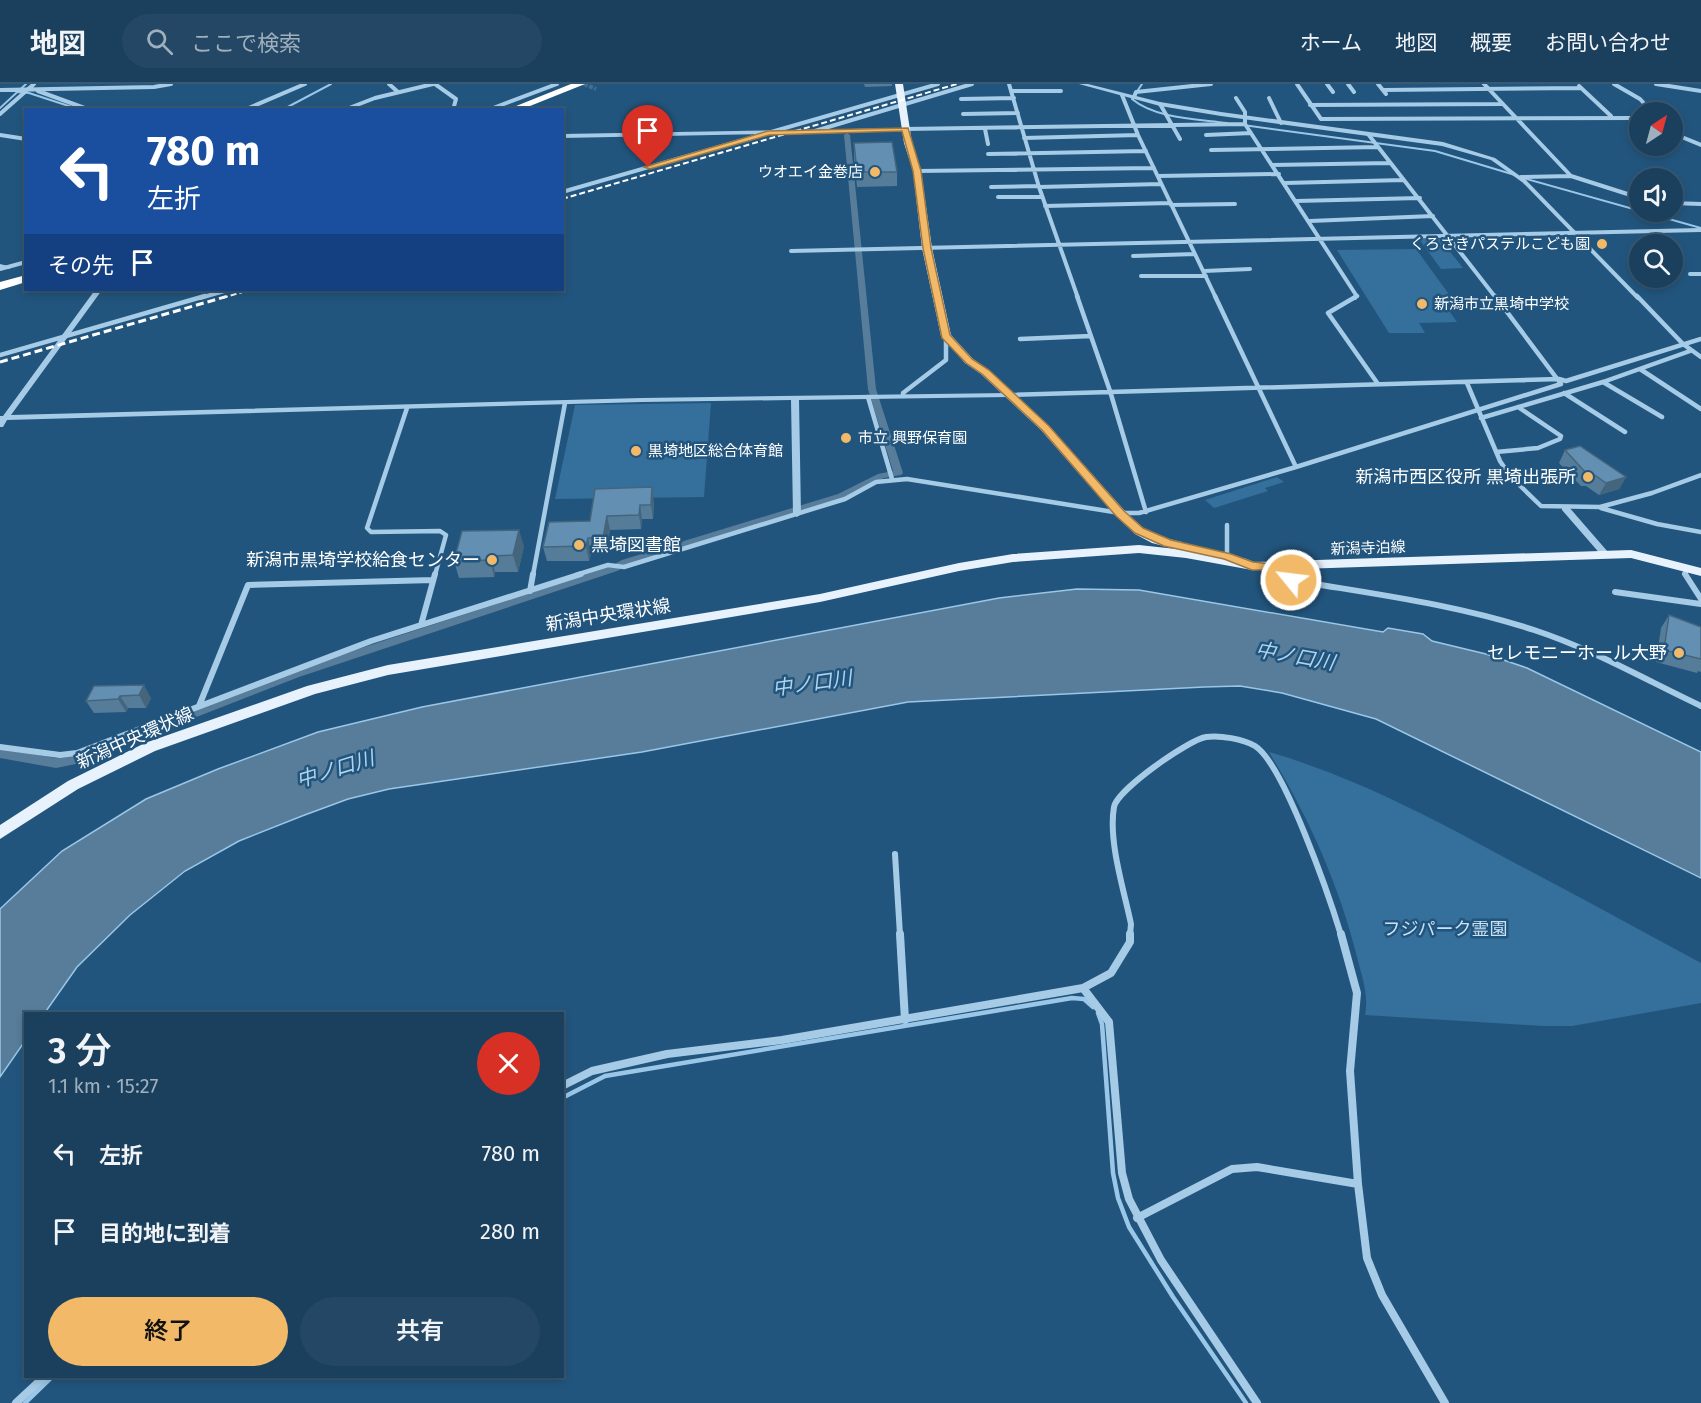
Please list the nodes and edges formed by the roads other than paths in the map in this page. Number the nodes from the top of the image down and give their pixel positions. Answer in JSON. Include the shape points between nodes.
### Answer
{"nodes":[{"id":1,"x":34,"y":84,"type":"edge"},
{"id":2,"x":171,"y":84,"type":"edge"},
{"id":3,"x":305,"y":84,"type":"edge"},
{"id":4,"x":388,"y":84,"type":"edge"},
{"id":5,"x":434,"y":84,"type":"edge"},
{"id":6,"x":557,"y":84,"type":"edge"},
{"id":7,"x":580,"y":84,"type":"edge"},
{"id":8,"x":594,"y":84,"type":"edge"},
{"id":9,"x":938,"y":84,"type":"edge"},
{"id":10,"x":972,"y":84,"type":"edge"},
{"id":11,"x":1009,"y":84,"type":"edge"},
{"id":12,"x":1082,"y":84,"type":"edge"},
{"id":13,"x":1211,"y":84,"type":"edge"},
{"id":14,"x":1297,"y":84,"type":"edge"},
{"id":15,"x":1327,"y":84,"type":"edge"},
{"id":16,"x":1348,"y":84,"type":"edge"},
{"id":17,"x":1378,"y":84,"type":"edge"},
{"id":18,"x":1484,"y":84,"type":"edge"},
{"id":19,"x":1577,"y":84,"type":"edge"},
{"id":20,"x":1614,"y":84,"type":"edge"},
{"id":21,"x":1656,"y":84,"type":"edge"},
{"id":22,"x":1198,"y":85,"type":"edge"},
{"id":23,"x":1581,"y":88,"type":"junction"},
{"id":24,"x":28,"y":89,"type":"junction"},
{"id":25,"x":1490,"y":89,"type":"junction"},
{"id":26,"x":0,"y":90,"type":"edge"},
{"id":27,"x":1384,"y":90,"type":"junction"},
{"id":28,"x":1011,"y":91,"type":"junction"},
{"id":29,"x":1061,"y":91,"type":"dead end"},
{"id":30,"x":1701,"y":91,"type":"edge"},
{"id":31,"x":398,"y":92,"type":"junction"},
{"id":32,"x":1333,"y":92,"type":"dead end"},
{"id":33,"x":1354,"y":92,"type":"dead end"},
{"id":34,"x":901,"y":94,"type":"edge"},
{"id":35,"x":1386,"y":94,"type":"dead end"},
{"id":36,"x":1122,"y":95,"type":"junction"},
{"id":37,"x":1134,"y":97,"type":"junction"},
{"id":38,"x":1014,"y":98,"type":"junction"},
{"id":39,"x":1236,"y":98,"type":"dead end"},
{"id":40,"x":1269,"y":98,"type":"dead end"},
{"id":41,"x":961,"y":99,"type":"dead end"},
{"id":42,"x":1643,"y":102,"type":"edge"},
{"id":43,"x":1160,"y":104,"type":"junction"},
{"id":44,"x":1502,"y":104,"type":"junction"},
{"id":45,"x":1310,"y":105,"type":"junction"},
{"id":46,"x":85,"y":108,"type":"edge"},
{"id":47,"x":249,"y":108,"type":"edge"},
{"id":48,"x":349,"y":108,"type":"edge"},
{"id":49,"x":454,"y":108,"type":"edge"},
{"id":50,"x":493,"y":108,"type":"edge"},
{"id":51,"x":515,"y":108,"type":"edge"},
{"id":52,"x":531,"y":108,"type":"edge"},
{"id":53,"x":1018,"y":113,"type":"junction"},
{"id":54,"x":0,"y":114,"type":"edge"},
{"id":55,"x":963,"y":114,"type":"dead end"},
{"id":56,"x":1243,"y":117,"type":"junction"},
{"id":57,"x":1516,"y":117,"type":"junction"},
{"id":58,"x":1611,"y":117,"type":"junction"},
{"id":59,"x":1629,"y":118,"type":"edge"},
{"id":60,"x":1321,"y":119,"type":"junction"},
{"id":61,"x":1281,"y":123,"type":"junction"},
{"id":62,"x":1245,"y":124,"type":"junction"},
{"id":63,"x":1173,"y":126,"type":"junction"},
{"id":64,"x":1135,"y":127,"type":"junction"},
{"id":65,"x":1317,"y":127,"type":"junction"},
{"id":66,"x":905,"y":129,"type":"junction"},
{"id":67,"x":985,"y":129,"type":"junction"},
{"id":68,"x":1023,"y":129,"type":"junction"},
{"id":69,"x":815,"y":131,"type":"junction"},
{"id":70,"x":768,"y":133,"type":"junction"},
{"id":71,"x":1251,"y":133,"type":"junction"},
{"id":72,"x":1368,"y":134,"type":"junction"},
{"id":73,"x":0,"y":135,"type":"edge"},
{"id":74,"x":1138,"y":135,"type":"junction"},
{"id":75,"x":1206,"y":135,"type":"dead end"},
{"id":76,"x":564,"y":136,"type":"edge"},
{"id":77,"x":1024,"y":138,"type":"junction"},
{"id":78,"x":1683,"y":138,"type":"edge"},
{"id":79,"x":24,"y":139,"type":"edge"},
{"id":80,"x":1180,"y":139,"type":"dead end"},
{"id":81,"x":988,"y":144,"type":"dead end"},
{"id":82,"x":1701,"y":145,"type":"edge"},
{"id":83,"x":1378,"y":147,"type":"junction"},
{"id":84,"x":1261,"y":148,"type":"junction"},
{"id":85,"x":1211,"y":150,"type":"dead end"},
{"id":86,"x":1146,"y":151,"type":"junction"},
{"id":87,"x":987,"y":154,"type":"dead end"},
{"id":88,"x":1029,"y":154,"type":"junction"},
{"id":89,"x":1390,"y":163,"type":"junction"},
{"id":90,"x":1272,"y":165,"type":"junction"},
{"id":91,"x":1154,"y":168,"type":"junction"},
{"id":92,"x":1034,"y":170,"type":"junction"},
{"id":93,"x":917,"y":171,"type":"junction"},
{"id":94,"x":1279,"y":174,"type":"junction"},
{"id":95,"x":1158,"y":176,"type":"junction"},
{"id":96,"x":1571,"y":176,"type":"junction"},
{"id":97,"x":1523,"y":179,"type":"junction"},
{"id":98,"x":1404,"y":180,"type":"junction"},
{"id":99,"x":1285,"y":183,"type":"junction"},
{"id":100,"x":1161,"y":184,"type":"junction"},
{"id":101,"x":1039,"y":186,"type":"junction"},
{"id":102,"x":991,"y":187,"type":"dead end"},
{"id":103,"x":564,"y":191,"type":"edge"},
{"id":104,"x":1629,"y":194,"type":"edge"},
{"id":105,"x":998,"y":197,"type":"dead end"},
{"id":106,"x":1042,"y":197,"type":"junction"},
{"id":107,"x":1420,"y":198,"type":"junction"},
{"id":108,"x":1296,"y":201,"type":"junction"},
{"id":109,"x":1683,"y":203,"type":"edge"},
{"id":110,"x":1171,"y":204,"type":"junction"},
{"id":111,"x":1234,"y":204,"type":"dead end"},
{"id":112,"x":1701,"y":204,"type":"edge"},
{"id":113,"x":1045,"y":206,"type":"junction"},
{"id":114,"x":1433,"y":216,"type":"junction"},
{"id":115,"x":1310,"y":221,"type":"junction"},
{"id":116,"x":1701,"y":230,"type":"edge"},
{"id":117,"x":1573,"y":233,"type":"junction"},
{"id":118,"x":1449,"y":237,"type":"junction"},
{"id":119,"x":1322,"y":240,"type":"junction"},
{"id":120,"x":1189,"y":243,"type":"junction"},
{"id":121,"x":1058,"y":246,"type":"junction"},
{"id":122,"x":927,"y":248,"type":"junction"},
{"id":123,"x":791,"y":251,"type":"dead end"},
{"id":124,"x":1195,"y":254,"type":"junction"},
{"id":125,"x":1133,"y":256,"type":"dead end"},
{"id":126,"x":24,"y":263,"type":"edge"},
{"id":127,"x":9,"y":267,"type":"joint"},
{"id":128,"x":0,"y":268,"type":"edge"},
{"id":129,"x":1250,"y":269,"type":"dead end"},
{"id":130,"x":24,"y":273,"type":"edge"},
{"id":131,"x":1205,"y":273,"type":"junction"},
{"id":132,"x":1690,"y":274,"type":"dead end"},
{"id":133,"x":1701,"y":274,"type":"edge"},
{"id":134,"x":1141,"y":276,"type":"dead end"},
{"id":135,"x":0,"y":279,"type":"edge"},
{"id":136,"x":24,"y":279,"type":"edge"},
{"id":137,"x":0,"y":286,"type":"edge"},
{"id":138,"x":97,"y":291,"type":"edge"},
{"id":139,"x":225,"y":291,"type":"edge"},
{"id":140,"x":946,"y":336,"type":"junction"},
{"id":141,"x":1091,"y":336,"type":"junction"},
{"id":142,"x":64,"y":337,"type":"junction"},
{"id":143,"x":1020,"y":339,"type":"dead end"},
{"id":144,"x":1701,"y":339,"type":"edge"},
{"id":145,"x":1683,"y":344,"type":"junction"},
{"id":146,"x":1690,"y":351,"type":"junction"},
{"id":147,"x":0,"y":355,"type":"edge"},
{"id":148,"x":1701,"y":357,"type":"edge"},
{"id":149,"x":1640,"y":369,"type":"junction"},
{"id":150,"x":1559,"y":379,"type":"junction"},
{"id":151,"x":1604,"y":382,"type":"junction"},
{"id":152,"x":1467,"y":383,"type":"junction"},
{"id":153,"x":1378,"y":384,"type":"junction"},
{"id":154,"x":1260,"y":387,"type":"junction"},
{"id":155,"x":1110,"y":392,"type":"junction"},
{"id":156,"x":1564,"y":393,"type":"junction"},
{"id":157,"x":1008,"y":395,"type":"junction"},
{"id":158,"x":903,"y":396,"type":"junction"},
{"id":159,"x":868,"y":397,"type":"junction"},
{"id":160,"x":795,"y":399,"type":"junction"},
{"id":161,"x":565,"y":403,"type":"junction"},
{"id":162,"x":1518,"y":407,"type":"junction"},
{"id":163,"x":407,"y":408,"type":"junction"},
{"id":164,"x":1701,"y":409,"type":"edge"},
{"id":165,"x":1478,"y":410,"type":"junction"},
{"id":166,"x":1662,"y":417,"type":"dead end"},
{"id":167,"x":3,"y":418,"type":"edge"},
{"id":168,"x":1481,"y":418,"type":"junction"},
{"id":169,"x":0,"y":426,"type":"edge"},
{"id":170,"x":1624,"y":432,"type":"dead end"},
{"id":171,"x":1496,"y":452,"type":"junction"},
{"id":172,"x":1296,"y":467,"type":"junction"},
{"id":173,"x":1701,"y":475,"type":"edge"},
{"id":174,"x":892,"y":478,"type":"junction"},
{"id":175,"x":1600,"y":507,"type":"junction"},
{"id":176,"x":1564,"y":508,"type":"junction"},
{"id":177,"x":1146,"y":512,"type":"junction"},
{"id":178,"x":1120,"y":513,"type":"junction"},
{"id":179,"x":797,"y":514,"type":"junction"},
{"id":180,"x":1227,"y":525,"type":"dead end"},
{"id":181,"x":1701,"y":532,"type":"edge"},
{"id":182,"x":1605,"y":554,"type":"junction"},
{"id":183,"x":1227,"y":556,"type":"junction"},
{"id":184,"x":1252,"y":566,"type":"junction"},
{"id":185,"x":1269,"y":566,"type":"junction"},
{"id":186,"x":1688,"y":569,"type":"junction"},
{"id":187,"x":1701,"y":572,"type":"edge"},
{"id":188,"x":433,"y":580,"type":"junction"},
{"id":189,"x":530,"y":591,"type":"junction"},
{"id":190,"x":1615,"y":592,"type":"dead end"},
{"id":191,"x":1701,"y":599,"type":"edge"},
{"id":192,"x":1701,"y":604,"type":"edge"},
{"id":193,"x":421,"y":625,"type":"junction"},
{"id":194,"x":199,"y":706,"type":"junction"},
{"id":195,"x":1701,"y":706,"type":"edge"},
{"id":196,"x":0,"y":747,"type":"edge"},
{"id":197,"x":0,"y":833,"type":"edge"},
{"id":198,"x":895,"y":854,"type":"dead end"},
{"id":199,"x":1083,"y":988,"type":"junction"},
{"id":200,"x":905,"y":1020,"type":"junction"},
{"id":201,"x":564,"y":1085,"type":"edge"},
{"id":202,"x":1358,"y":1184,"type":"junction"},
{"id":203,"x":1137,"y":1218,"type":"junction"},
{"id":204,"x":43,"y":1378,"type":"edge"},
{"id":205,"x":16,"y":1403,"type":"edge"},
{"id":206,"x":1257,"y":1403,"type":"edge"},
{"id":207,"x":1444,"y":1403,"type":"edge"}],
"edges":[{"from":1,"to":24,"type":"street"},
{"from":2,"to":24,"type":"street"},
{"from":3,"to":47,"type":"street"},
{"from":4,"to":31,"type":"street"},
{"from":5,"to":31,"type":"street"},
{"from":5,"to":49,"type":"street","via":[[456,99]]},
{"from":6,"to":50,"type":"street"},
{"from":7,"to":51,"type":"highway"},
{"from":8,"to":52,"type":"highway"},
{"from":9,"to":34,"type":"street"},
{"from":10,"to":34,"type":"street"},
{"from":11,"to":28,"type":"street"},
{"from":12,"to":36,"type":"street"},
{"from":13,"to":22,"type":"street"},
{"from":14,"to":45,"type":"street"},
{"from":15,"to":32,"type":"street"},
{"from":16,"to":33,"type":"street"},
{"from":17,"to":27,"type":"street"},
{"from":18,"to":25,"type":"street"},
{"from":19,"to":23,"type":"street"},
{"from":20,"to":42,"type":"street"},
{"from":21,"to":30,"type":"street"},
{"from":22,"to":37,"type":"street","via":[[1136,92]]},
{"from":23,"to":25,"type":"street"},
{"from":23,"to":58,"type":"street"},
{"from":24,"to":26,"type":"street"},
{"from":24,"to":46,"type":"street"},
{"from":24,"to":54,"type":"street"},
{"from":25,"to":27,"type":"street"},
{"from":25,"to":44,"type":"street"},
{"from":27,"to":35,"type":"street"},
{"from":28,"to":29,"type":"street"},
{"from":28,"to":38,"type":"street"},
{"from":31,"to":48,"type":"street"},
{"from":34,"to":66,"type":"main road"},
{"from":34,"to":69,"type":"street"},
{"from":34,"to":70,"type":"street"},
{"from":36,"to":37,"type":"street"},
{"from":36,"to":64,"type":"street"},
{"from":37,"to":43,"type":"street"},
{"from":38,"to":41,"type":"street"},
{"from":38,"to":53,"type":"street"},
{"from":39,"to":56,"type":"street","via":[[1245,112]]},
{"from":40,"to":61,"type":"street"},
{"from":43,"to":56,"type":"street"},
{"from":43,"to":63,"type":"street"},
{"from":44,"to":45,"type":"street"},
{"from":44,"to":57,"type":"street"},
{"from":45,"to":60,"type":"street"},
{"from":53,"to":55,"type":"street"},
{"from":53,"to":68,"type":"street"},
{"from":56,"to":61,"type":"street"},
{"from":56,"to":62,"type":"street"},
{"from":57,"to":58,"type":"street"},
{"from":57,"to":60,"type":"street"},
{"from":57,"to":96,"type":"street"},
{"from":58,"to":59,"type":"street"},
{"from":60,"to":65,"type":"street"},
{"from":61,"to":65,"type":"street"},
{"from":62,"to":63,"type":"street"},
{"from":62,"to":71,"type":"street"},
{"from":63,"to":64,"type":"street"},
{"from":63,"to":80,"type":"street"},
{"from":64,"to":68,"type":"street"},
{"from":64,"to":74,"type":"street"},
{"from":65,"to":72,"type":"street"},
{"from":66,"to":67,"type":"street"},
{"from":66,"to":69,"type":"street"},
{"from":66,"to":93,"type":"main road"},
{"from":67,"to":68,"type":"street"},
{"from":67,"to":81,"type":"street"},
{"from":68,"to":77,"type":"street"},
{"from":69,"to":70,"type":"street"},
{"from":70,"to":76,"type":"street"},
{"from":70,"to":103,"type":"street"},
{"from":71,"to":75,"type":"street"},
{"from":71,"to":84,"type":"street"},
{"from":72,"to":83,"type":"street"},
{"from":72,"to":97,"type":"street","via":[[1469,151],[1492,159]]},
{"from":73,"to":79,"type":"street"},
{"from":74,"to":77,"type":"street"},
{"from":74,"to":86,"type":"street"},
{"from":77,"to":88,"type":"street"},
{"from":78,"to":82,"type":"street"},
{"from":83,"to":84,"type":"street"},
{"from":83,"to":89,"type":"street"},
{"from":84,"to":85,"type":"street"},
{"from":84,"to":90,"type":"street"},
{"from":86,"to":88,"type":"street"},
{"from":86,"to":91,"type":"street"},
{"from":87,"to":88,"type":"street"},
{"from":88,"to":92,"type":"street"},
{"from":89,"to":90,"type":"street"},
{"from":89,"to":98,"type":"street"},
{"from":90,"to":94,"type":"street"},
{"from":91,"to":92,"type":"street"},
{"from":91,"to":95,"type":"street"},
{"from":92,"to":93,"type":"street"},
{"from":92,"to":101,"type":"street"},
{"from":93,"to":122,"type":"main road"},
{"from":94,"to":95,"type":"street"},
{"from":94,"to":99,"type":"street"},
{"from":95,"to":100,"type":"street"},
{"from":96,"to":97,"type":"street"},
{"from":96,"to":104,"type":"street"},
{"from":97,"to":117,"type":"street"},
{"from":98,"to":99,"type":"street"},
{"from":98,"to":107,"type":"street"},
{"from":99,"to":108,"type":"street"},
{"from":100,"to":101,"type":"street"},
{"from":100,"to":110,"type":"street"},
{"from":101,"to":102,"type":"street"},
{"from":101,"to":106,"type":"street"},
{"from":105,"to":106,"type":"street"},
{"from":106,"to":113,"type":"street"},
{"from":107,"to":108,"type":"street"},
{"from":107,"to":114,"type":"street"},
{"from":108,"to":115,"type":"street"},
{"from":109,"to":112,"type":"street"},
{"from":110,"to":111,"type":"street"},
{"from":110,"to":113,"type":"street"},
{"from":110,"to":120,"type":"street"},
{"from":113,"to":121,"type":"street"},
{"from":114,"to":115,"type":"street"},
{"from":114,"to":118,"type":"street"},
{"from":115,"to":119,"type":"street"},
{"from":116,"to":117,"type":"street"},
{"from":117,"to":118,"type":"street"},
{"from":117,"to":145,"type":"street"},
{"from":118,"to":119,"type":"street"},
{"from":118,"to":150,"type":"street"},
{"from":119,"to":120,"type":"street"},
{"from":119,"to":153,"type":"street","via":[[1357,297],[1328,313]]},
{"from":120,"to":121,"type":"street"},
{"from":120,"to":124,"type":"street"},
{"from":121,"to":122,"type":"street"},
{"from":121,"to":141,"type":"street"},
{"from":122,"to":123,"type":"street"},
{"from":122,"to":140,"type":"main road"},
{"from":124,"to":125,"type":"street"},
{"from":124,"to":131,"type":"street"},
{"from":126,"to":127,"type":"street"},
{"from":127,"to":128,"type":"street"},
{"from":129,"to":131,"type":"street"},
{"from":130,"to":135,"type":"highway"},
{"from":131,"to":134,"type":"street"},
{"from":131,"to":154,"type":"street"},
{"from":132,"to":133,"type":"street"},
{"from":136,"to":137,"type":"highway"},
{"from":138,"to":142,"type":"street"},
{"from":139,"to":142,"type":"street"},
{"from":140,"to":157,"type":"main road","name":"新潟寺泊線"},
{"from":140,"to":158,"type":"street","via":[[945,360]]},
{"from":141,"to":143,"type":"street"},
{"from":141,"to":155,"type":"street"},
{"from":142,"to":147,"type":"street"},
{"from":142,"to":167,"type":"street"},
{"from":144,"to":145,"type":"street"},
{"from":145,"to":146,"type":"street"},
{"from":145,"to":150,"type":"street","via":[[1566,381]]},
{"from":146,"to":148,"type":"street"},
{"from":146,"to":149,"type":"street"},
{"from":149,"to":151,"type":"street"},
{"from":149,"to":164,"type":"street"},
{"from":150,"to":152,"type":"street"},
{"from":150,"to":165,"type":"street","via":[[1561,384]]},
{"from":151,"to":156,"type":"street"},
{"from":151,"to":166,"type":"street"},
{"from":152,"to":153,"type":"street"},
{"from":152,"to":165,"type":"street"},
{"from":153,"to":154,"type":"street"},
{"from":154,"to":155,"type":"street"},
{"from":154,"to":172,"type":"street"},
{"from":155,"to":157,"type":"street"},
{"from":155,"to":177,"type":"street"},
{"from":156,"to":162,"type":"street"},
{"from":156,"to":170,"type":"street"},
{"from":157,"to":158,"type":"street"},
{"from":157,"to":178,"type":"main road","name":"新潟寺泊線","via":[[1045,428]]},
{"from":158,"to":159,"type":"street"},
{"from":159,"to":160,"type":"street"},
{"from":159,"to":174,"type":"street"},
{"from":160,"to":161,"type":"street"},
{"from":160,"to":179,"type":"street"},
{"from":161,"to":163,"type":"street"},
{"from":161,"to":189,"type":"street"},
{"from":162,"to":168,"type":"street"},
{"from":162,"to":171,"type":"street","via":[[1560,439],[1538,448]]},
{"from":163,"to":167,"type":"street"},
{"from":163,"to":188,"type":"street","via":[[368,528],[381,533],[440,531],[446,535]]},
{"from":165,"to":168,"type":"street"},
{"from":165,"to":172,"type":"street"},
{"from":167,"to":169,"type":"street"},
{"from":168,"to":171,"type":"street"},
{"from":171,"to":176,"type":"street","via":[[1510,476],[1541,506]]},
{"from":172,"to":177,"type":"street"},
{"from":173,"to":175,"type":"street"},
{"from":174,"to":178,"type":"street"},
{"from":174,"to":179,"type":"street"},
{"from":175,"to":176,"type":"street"},
{"from":175,"to":181,"type":"street"},
{"from":176,"to":182,"type":"street"},
{"from":177,"to":178,"type":"street"},
{"from":178,"to":183,"type":"main road","name":"新潟寺泊線","via":[[1147,536]]},
{"from":179,"to":189,"type":"street","via":[[624,567],[608,565]]},
{"from":180,"to":183,"type":"street"},
{"from":182,"to":185,"type":"main road","name":"新潟寺泊線"},
{"from":182,"to":186,"type":"main road","name":"新潟寺泊線","via":[[1630,554]]},
{"from":183,"to":184,"type":"main road","name":"新潟寺泊線"},
{"from":184,"to":185,"type":"main road","name":"新潟寺泊線"},
{"from":184,"to":197,"type":"main road","name":"新潟中央環状線","via":[[1139,549],[1013,558],[820,598],[388,670],[312,690],[150,747],[73,784]]},
{"from":185,"to":195,"type":"street","via":[[1291,580],[1402,598],[1511,623],[1556,639]]},
{"from":186,"to":187,"type":"main road","name":"新潟寺泊線"},
{"from":186,"to":191,"type":"street","via":[[1685,573]]},
{"from":188,"to":193,"type":"street"},
{"from":188,"to":194,"type":"street","via":[[248,585]]},
{"from":189,"to":193,"type":"street"},
{"from":190,"to":192,"type":"street"},
{"from":193,"to":194,"type":"street"},
{"from":194,"to":196,"type":"street","via":[[77,753],[60,755]]},
{"from":198,"to":200,"type":"street"},
{"from":199,"to":200,"type":"street"},
{"from":199,"to":202,"type":"street","via":[[1111,973],[1130,942],[1131,924],[1114,840],[1114,805],[1129,787],[1185,745],[1205,737],[1222,736],[1255,746],[1267,758],[1295,812],[1350,960],[1357,993],[1350,1071]]},
{"from":199,"to":203,"type":"street","via":[[1108,1022],[1122,1173]]},
{"from":200,"to":201,"type":"street","via":[[667,1054],[592,1071]]},
{"from":202,"to":203,"type":"street","via":[[1257,1167],[1232,1169]]},
{"from":202,"to":207,"type":"street","via":[[1367,1258],[1382,1295]]},
{"from":203,"to":206,"type":"street"},
{"from":204,"to":205,"type":"street"}]}
